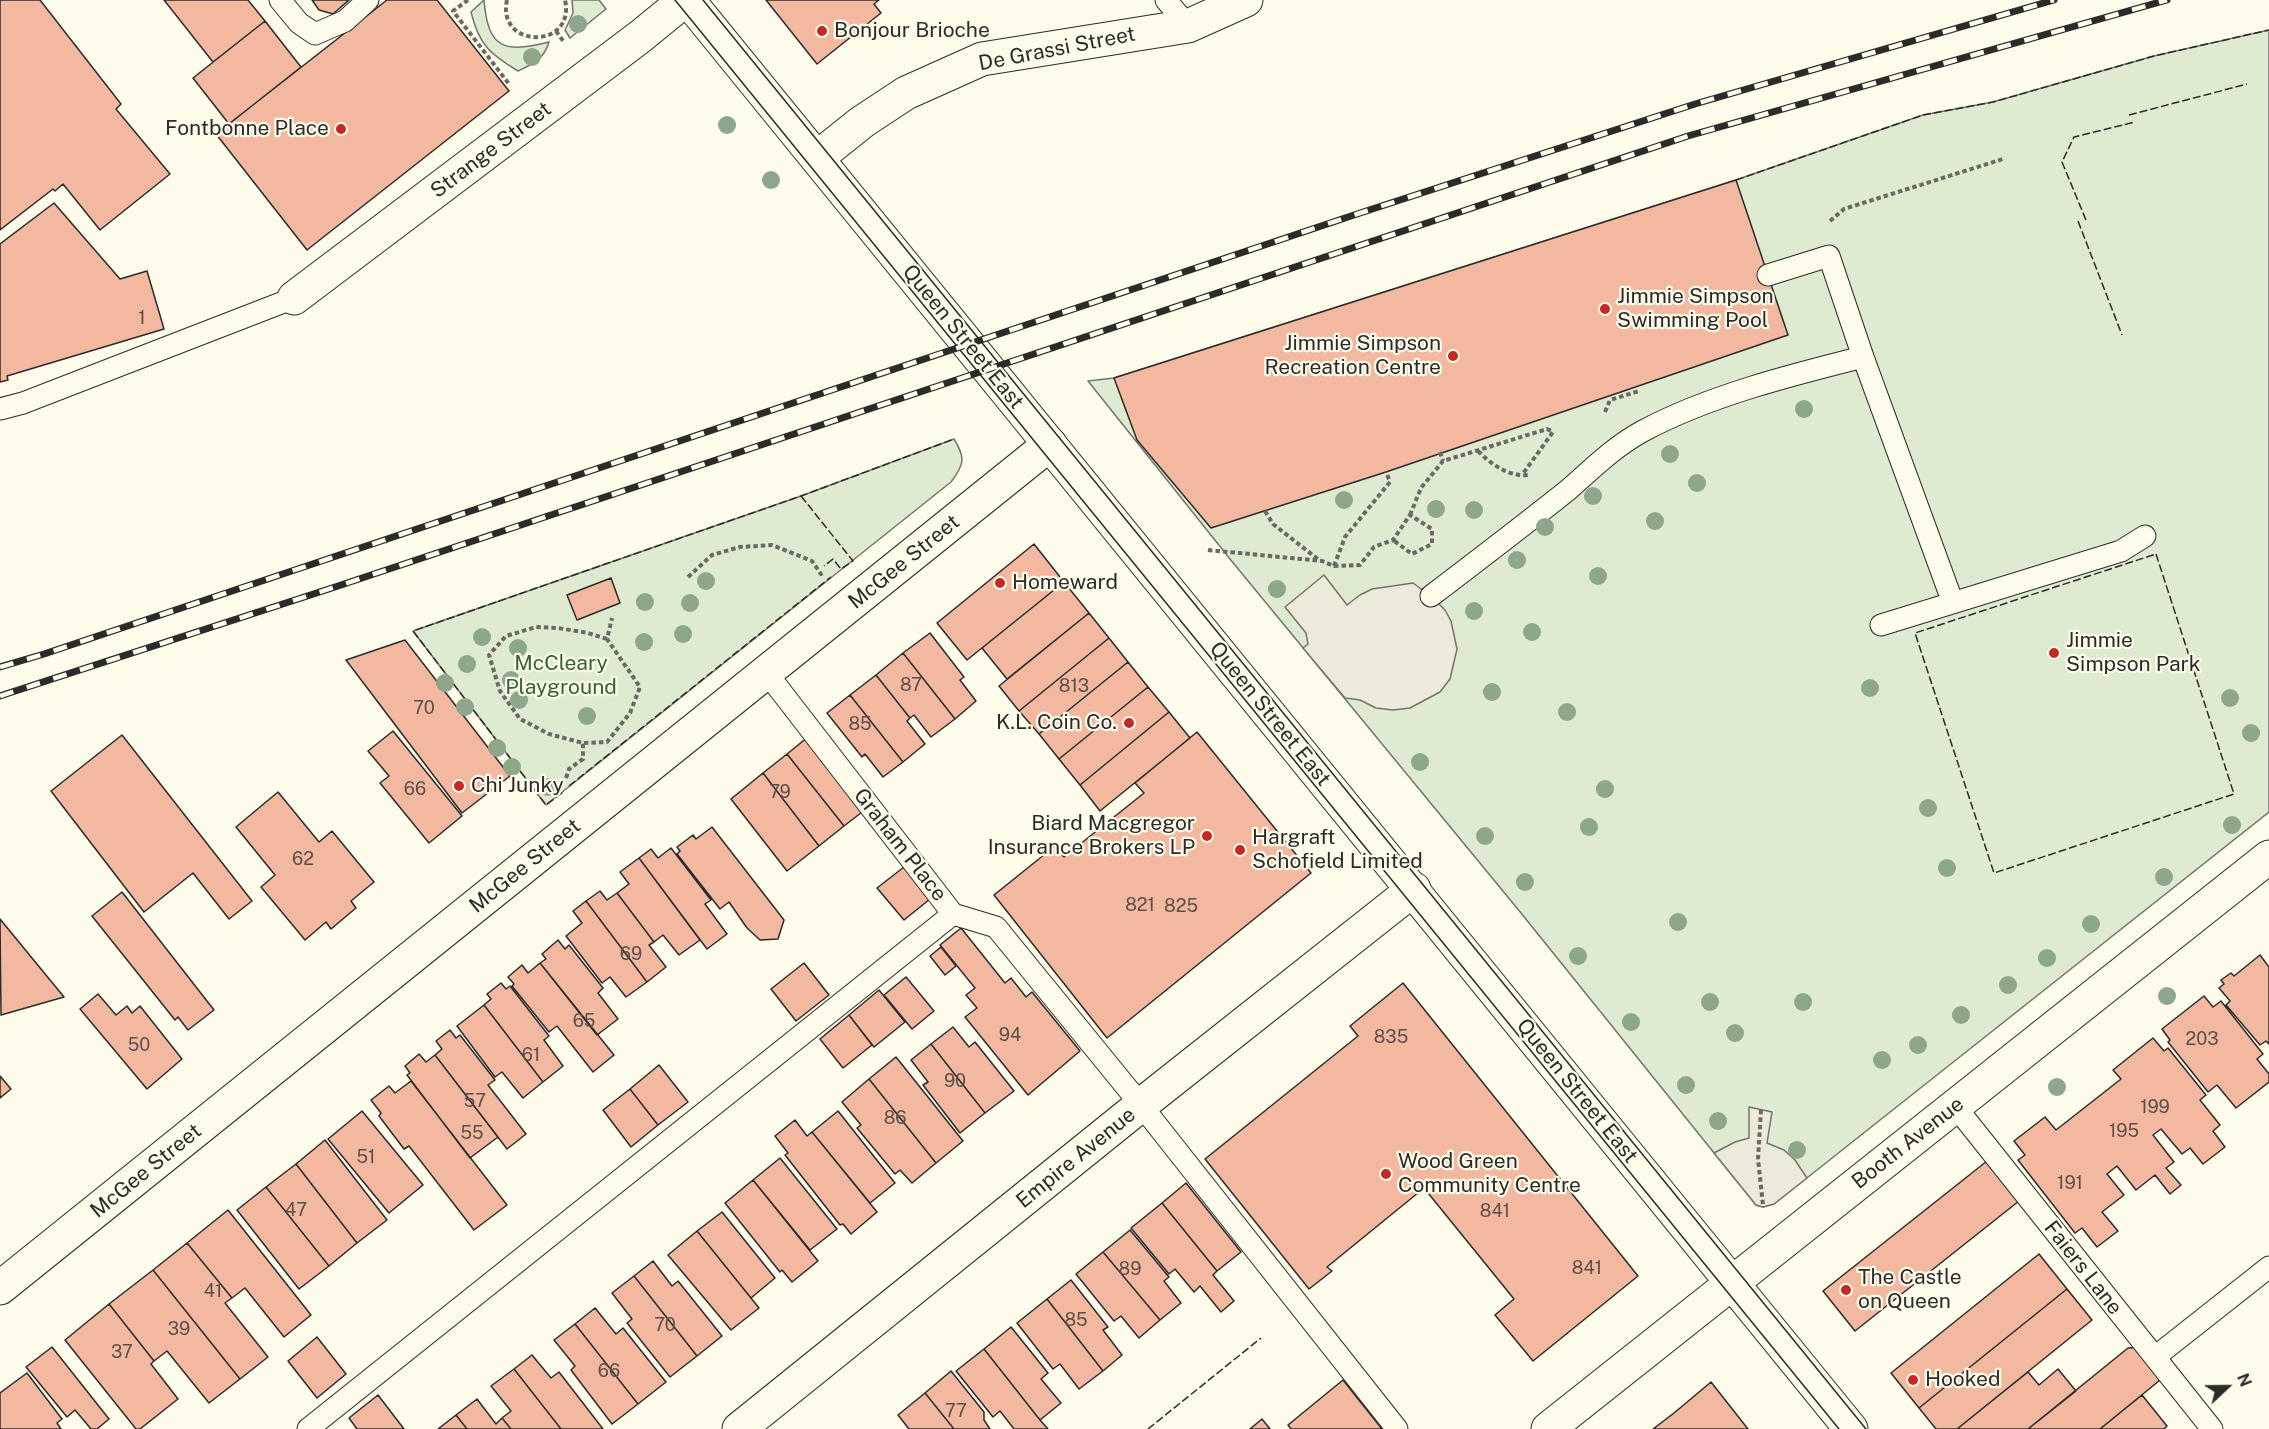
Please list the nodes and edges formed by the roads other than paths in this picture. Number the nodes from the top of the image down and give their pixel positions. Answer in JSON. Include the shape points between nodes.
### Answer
{"nodes":[{"id":1,"x":280,"y":0,"type":"edge"},
{"id":2,"x":368,"y":0,"type":"edge"},
{"id":3,"x":687,"y":0,"type":"edge"},
{"id":4,"x":1166,"y":0,"type":"edge"},
{"id":5,"x":1246,"y":0,"type":"edge"},
{"id":6,"x":1188,"y":26,"type":"junction"},
{"id":7,"x":817,"y":158,"type":"junction"},
{"id":8,"x":1768,"y":275,"type":"dead end"},
{"id":9,"x":294,"y":298,"type":"joint"},
{"id":10,"x":1863,"y":357,"type":"junction"},
{"id":11,"x":0,"y":409,"type":"edge"},
{"id":12,"x":1050,"y":444,"type":"junction"},
{"id":13,"x":2145,"y":536,"type":"dead end"},
{"id":14,"x":1431,"y":596,"type":"dead end"},
{"id":15,"x":1953,"y":603,"type":"junction"},
{"id":16,"x":1881,"y":624,"type":"dead end"},
{"id":17,"x":766,"y":672,"type":"junction"},
{"id":18,"x":2269,"y":857,"type":"edge"},
{"id":19,"x":1414,"y":890,"type":"junction"},
{"id":20,"x":953,"y":914,"type":"junction"},
{"id":21,"x":1141,"y":1105,"type":"junction"},
{"id":22,"x":1955,"y":1106,"type":"junction"},
{"id":23,"x":2269,"y":1267,"type":"edge"},
{"id":24,"x":1732,"y":1282,"type":"junction"},
{"id":25,"x":0,"y":1288,"type":"edge"},
{"id":26,"x":2155,"y":1357,"type":"junction"},
{"id":27,"x":308,"y":1429,"type":"edge"},
{"id":28,"x":739,"y":1429,"type":"edge"},
{"id":29,"x":1397,"y":1429,"type":"edge"},
{"id":30,"x":1548,"y":1429,"type":"edge"},
{"id":31,"x":1851,"y":1429,"type":"edge"},
{"id":32,"x":2212,"y":1429,"type":"edge"}],
"edges":[{"from":1,"to":2,"type":"lane","via":[[299,23],[315,34],[345,21]]},
{"from":3,"to":7,"type":"street","name":"Queen Street East"},
{"from":3,"to":9,"type":"street","name":"Strange Street"},
{"from":4,"to":6,"type":"lane"},
{"from":5,"to":6,"type":"street","name":"De Grassi Street"},
{"from":6,"to":7,"type":"street","name":"De Grassi Street","via":[[982,59],[906,93]]},
{"from":7,"to":12,"type":"street","name":"Queen Street East"},
{"from":8,"to":10,"type":"lane","via":[[1828,256]]},
{"from":9,"to":11,"type":"lane"},
{"from":10,"to":14,"type":"lane","via":[[1793,374],[1642,431]]},
{"from":10,"to":15,"type":"lane"},
{"from":12,"to":17,"type":"street","name":"McGee Street"},
{"from":12,"to":19,"type":"street","name":"Queen Street East"},
{"from":13,"to":15,"type":"lane","via":[[2121,551]]},
{"from":15,"to":16,"type":"lane"},
{"from":17,"to":20,"type":"lane","name":"Graham Place"},
{"from":17,"to":25,"type":"street","name":"McGee Street"},
{"from":18,"to":22,"type":"street","name":"Booth Avenue"},
{"from":19,"to":21,"type":"street","name":"Empire Avenue"},
{"from":19,"to":24,"type":"street","name":"Queen Street East"},
{"from":20,"to":21,"type":"lane","name":"Graham Place","via":[[996,927]]},
{"from":20,"to":27,"type":"lane"},
{"from":21,"to":28,"type":"street","name":"Empire Avenue"},
{"from":21,"to":29,"type":"lane","name":"Graham Place"},
{"from":22,"to":24,"type":"street","name":"Booth Avenue"},
{"from":22,"to":26,"type":"lane","name":"Faiers Lane"},
{"from":23,"to":26,"type":"lane"},
{"from":24,"to":30,"type":"street","name":"Booth Avenue"},
{"from":24,"to":31,"type":"street","name":"Queen Street East"},
{"from":26,"to":32,"type":"lane","name":"Faiers Lane"}]}
